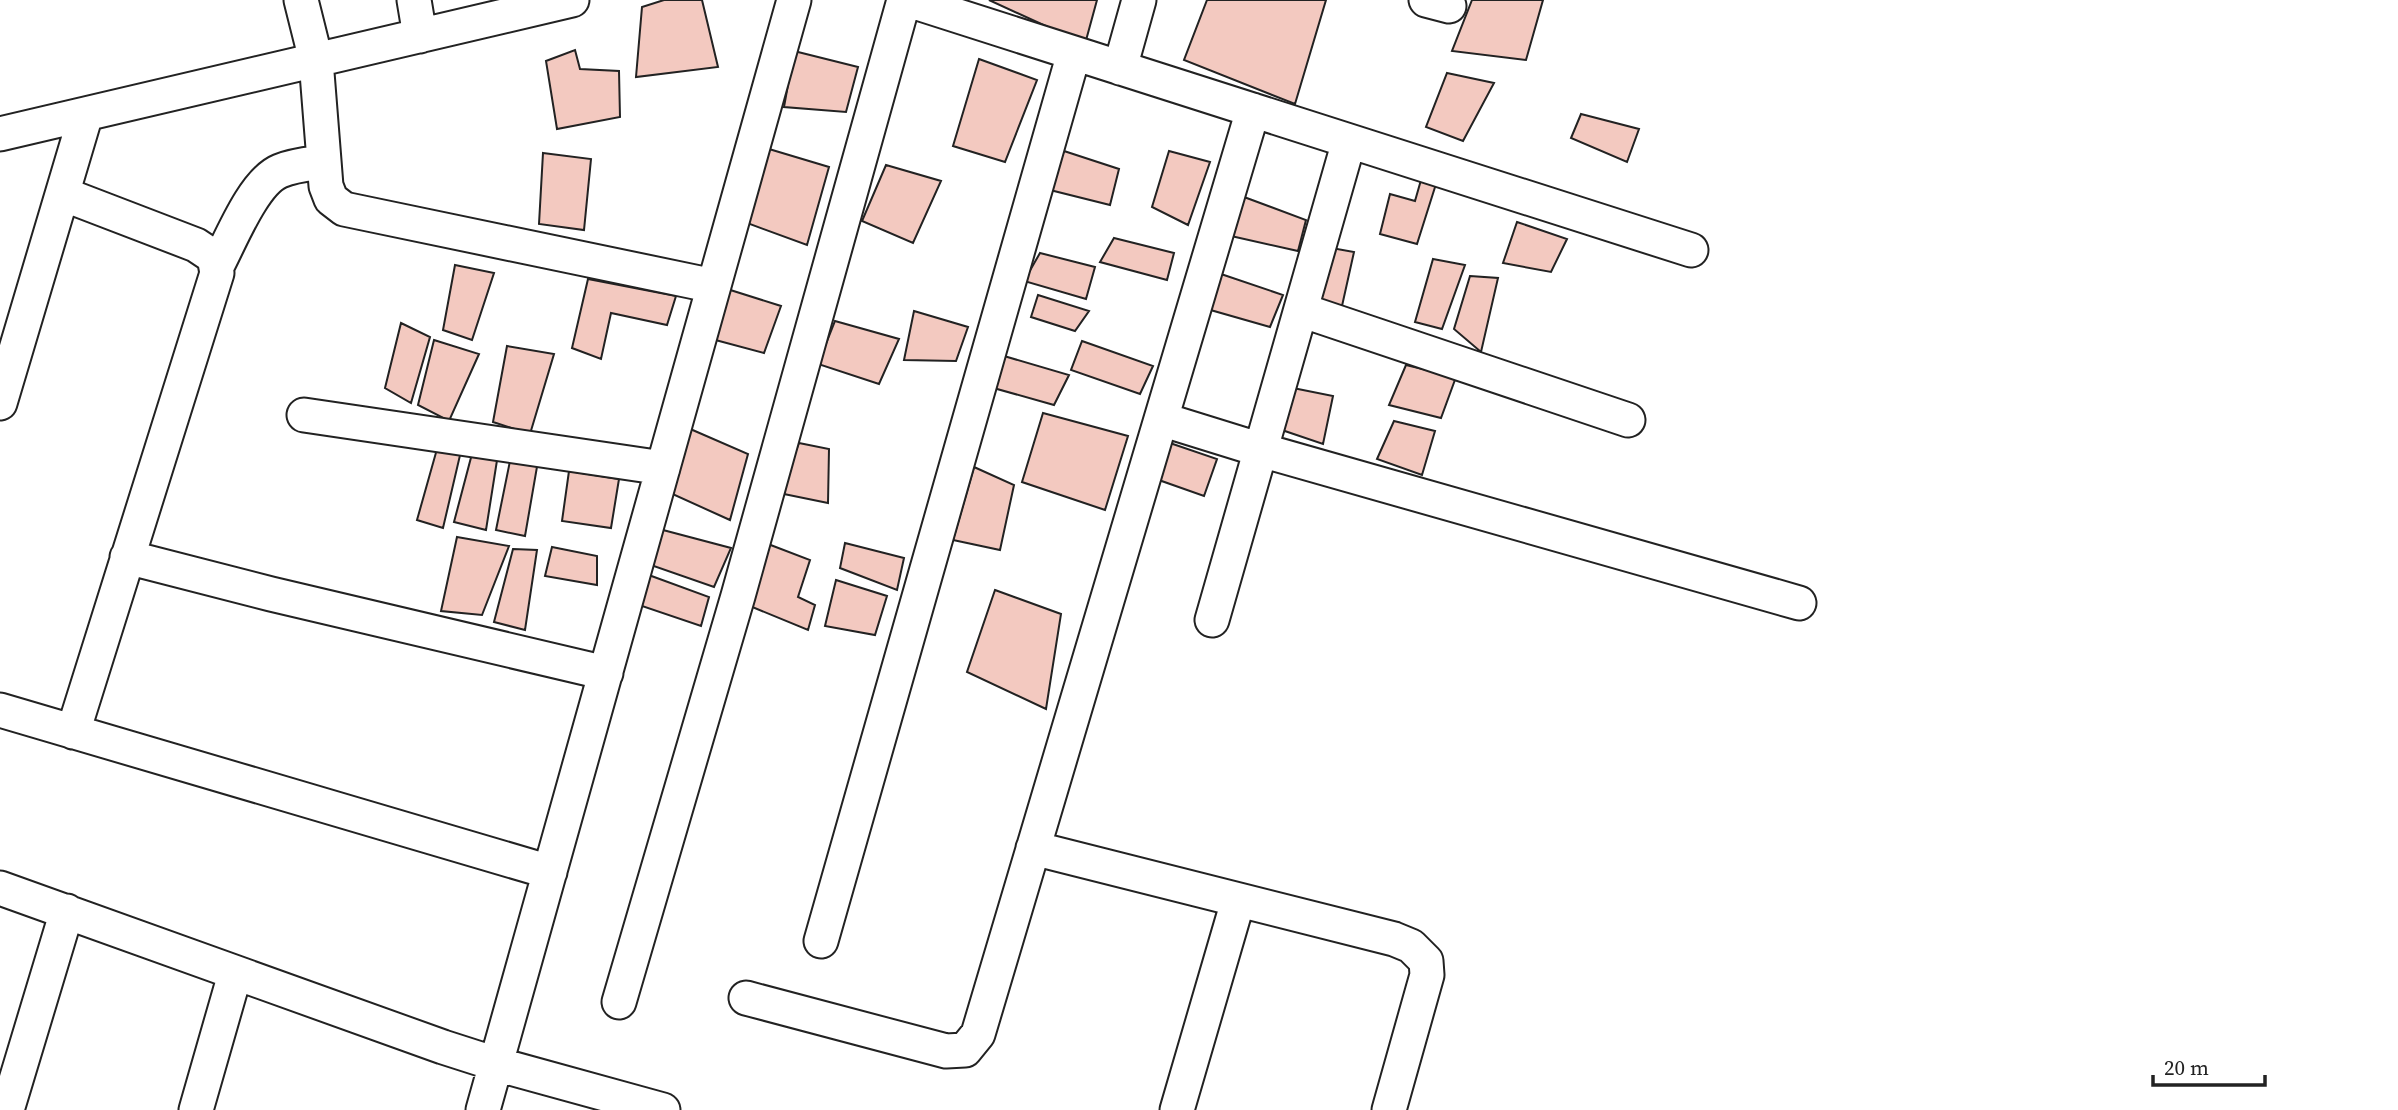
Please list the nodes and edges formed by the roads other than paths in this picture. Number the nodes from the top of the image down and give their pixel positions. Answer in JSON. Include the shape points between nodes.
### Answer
{"nodes":[{"id":1,"x":301,"y":0,"type":"edge"},
{"id":2,"x":414,"y":0,"type":"edge"},
{"id":3,"x":572,"y":0,"type":"edge"},
{"id":4,"x":794,"y":0,"type":"edge"},
{"id":5,"x":906,"y":0,"type":"edge"},
{"id":6,"x":1139,"y":0,"type":"edge"},
{"id":7,"x":420,"y":36,"type":"junction"},
{"id":8,"x":1074,"y":53,"type":"junction"},
{"id":9,"x":316,"y":60,"type":"junction"},
{"id":10,"x":1121,"y":68,"type":"junction"},
{"id":11,"x":1252,"y":110,"type":"junction"},
{"id":12,"x":86,"y":114,"type":"junction"},
{"id":13,"x":0,"y":134,"type":"edge"},
{"id":14,"x":1349,"y":141,"type":"junction"},
{"id":15,"x":324,"y":162,"type":"junction"},
{"id":16,"x":63,"y":194,"type":"junction"},
{"id":17,"x":1691,"y":250,"type":"dead end"},
{"id":18,"x":216,"y":268,"type":"junction"},
{"id":19,"x":714,"y":286,"type":"junction"},
{"id":20,"x":1301,"y":310,"type":"junction"},
{"id":21,"x":0,"y":403,"type":"edge"},
{"id":22,"x":304,"y":415,"type":"dead end"},
{"id":23,"x":1161,"y":419,"type":"junction"},
{"id":24,"x":1628,"y":420,"type":"dead end"},
{"id":25,"x":1261,"y":450,"type":"junction"},
{"id":26,"x":663,"y":468,"type":"junction"},
{"id":27,"x":127,"y":557,"type":"junction"},
{"id":28,"x":1798,"y":603,"type":"dead end"},
{"id":29,"x":1212,"y":620,"type":"dead end"},
{"id":30,"x":606,"y":673,"type":"junction"},
{"id":31,"x":0,"y":710,"type":"edge"},
{"id":32,"x":73,"y":732,"type":"junction"},
{"id":33,"x":1033,"y":848,"type":"junction"},
{"id":34,"x":550,"y":872,"type":"junction"},
{"id":35,"x":0,"y":888,"type":"edge"},
{"id":36,"x":1238,"y":901,"type":"junction"},
{"id":37,"x":67,"y":911,"type":"junction"},
{"id":38,"x":821,"y":941,"type":"dead end"},
{"id":39,"x":235,"y":974,"type":"junction"},
{"id":40,"x":747,"y":998,"type":"dead end"},
{"id":41,"x":619,"y":1002,"type":"dead end"},
{"id":42,"x":496,"y":1064,"type":"junction"},
{"id":43,"x":7,"y":1110,"type":"edge"},
{"id":44,"x":196,"y":1110,"type":"edge"},
{"id":45,"x":483,"y":1110,"type":"edge"},
{"id":46,"x":663,"y":1110,"type":"edge"},
{"id":47,"x":1177,"y":1110,"type":"edge"},
{"id":48,"x":1389,"y":1110,"type":"edge"}],
"edges":[{"from":1,"to":9,"type":"street"},
{"from":2,"to":7,"type":"street"},
{"from":3,"to":7,"type":"street"},
{"from":4,"to":19,"type":"street"},
{"from":5,"to":8,"type":"street"},
{"from":5,"to":41,"type":"street"},
{"from":6,"to":10,"type":"street"},
{"from":7,"to":9,"type":"street"},
{"from":8,"to":10,"type":"street"},
{"from":8,"to":38,"type":"street"},
{"from":9,"to":12,"type":"street"},
{"from":9,"to":15,"type":"street"},
{"from":10,"to":11,"type":"street"},
{"from":11,"to":14,"type":"street"},
{"from":11,"to":23,"type":"street"},
{"from":12,"to":13,"type":"street"},
{"from":12,"to":16,"type":"street"},
{"from":14,"to":17,"type":"street"},
{"from":14,"to":20,"type":"street"},
{"from":15,"to":18,"type":"street","via":[[278,172],[264,184]]},
{"from":15,"to":19,"type":"street","via":[[331,200],[344,209]]},
{"from":16,"to":18,"type":"street","via":[[196,245],[215,257]]},
{"from":16,"to":21,"type":"street"},
{"from":18,"to":27,"type":"street","via":[[211,297]]},
{"from":19,"to":26,"type":"street"},
{"from":20,"to":24,"type":"street"},
{"from":20,"to":25,"type":"street"},
{"from":22,"to":26,"type":"street"},
{"from":23,"to":25,"type":"street"},
{"from":23,"to":33,"type":"street"},
{"from":25,"to":28,"type":"street"},
{"from":25,"to":29,"type":"street"},
{"from":26,"to":30,"type":"street"},
{"from":27,"to":30,"type":"street"},
{"from":27,"to":32,"type":"street"},
{"from":30,"to":34,"type":"street"},
{"from":31,"to":32,"type":"street"},
{"from":32,"to":34,"type":"street"},
{"from":33,"to":36,"type":"street"},
{"from":33,"to":40,"type":"street","via":[[978,1034],[965,1050],[946,1051]]},
{"from":34,"to":42,"type":"street"},
{"from":35,"to":37,"type":"street"},
{"from":36,"to":47,"type":"street"},
{"from":36,"to":48,"type":"street","via":[[1394,939],[1411,946],[1426,961],[1427,975]]},
{"from":37,"to":39,"type":"street"},
{"from":37,"to":43,"type":"street"},
{"from":39,"to":42,"type":"street"},
{"from":39,"to":44,"type":"street"},
{"from":42,"to":45,"type":"street"},
{"from":42,"to":46,"type":"street"}]}
